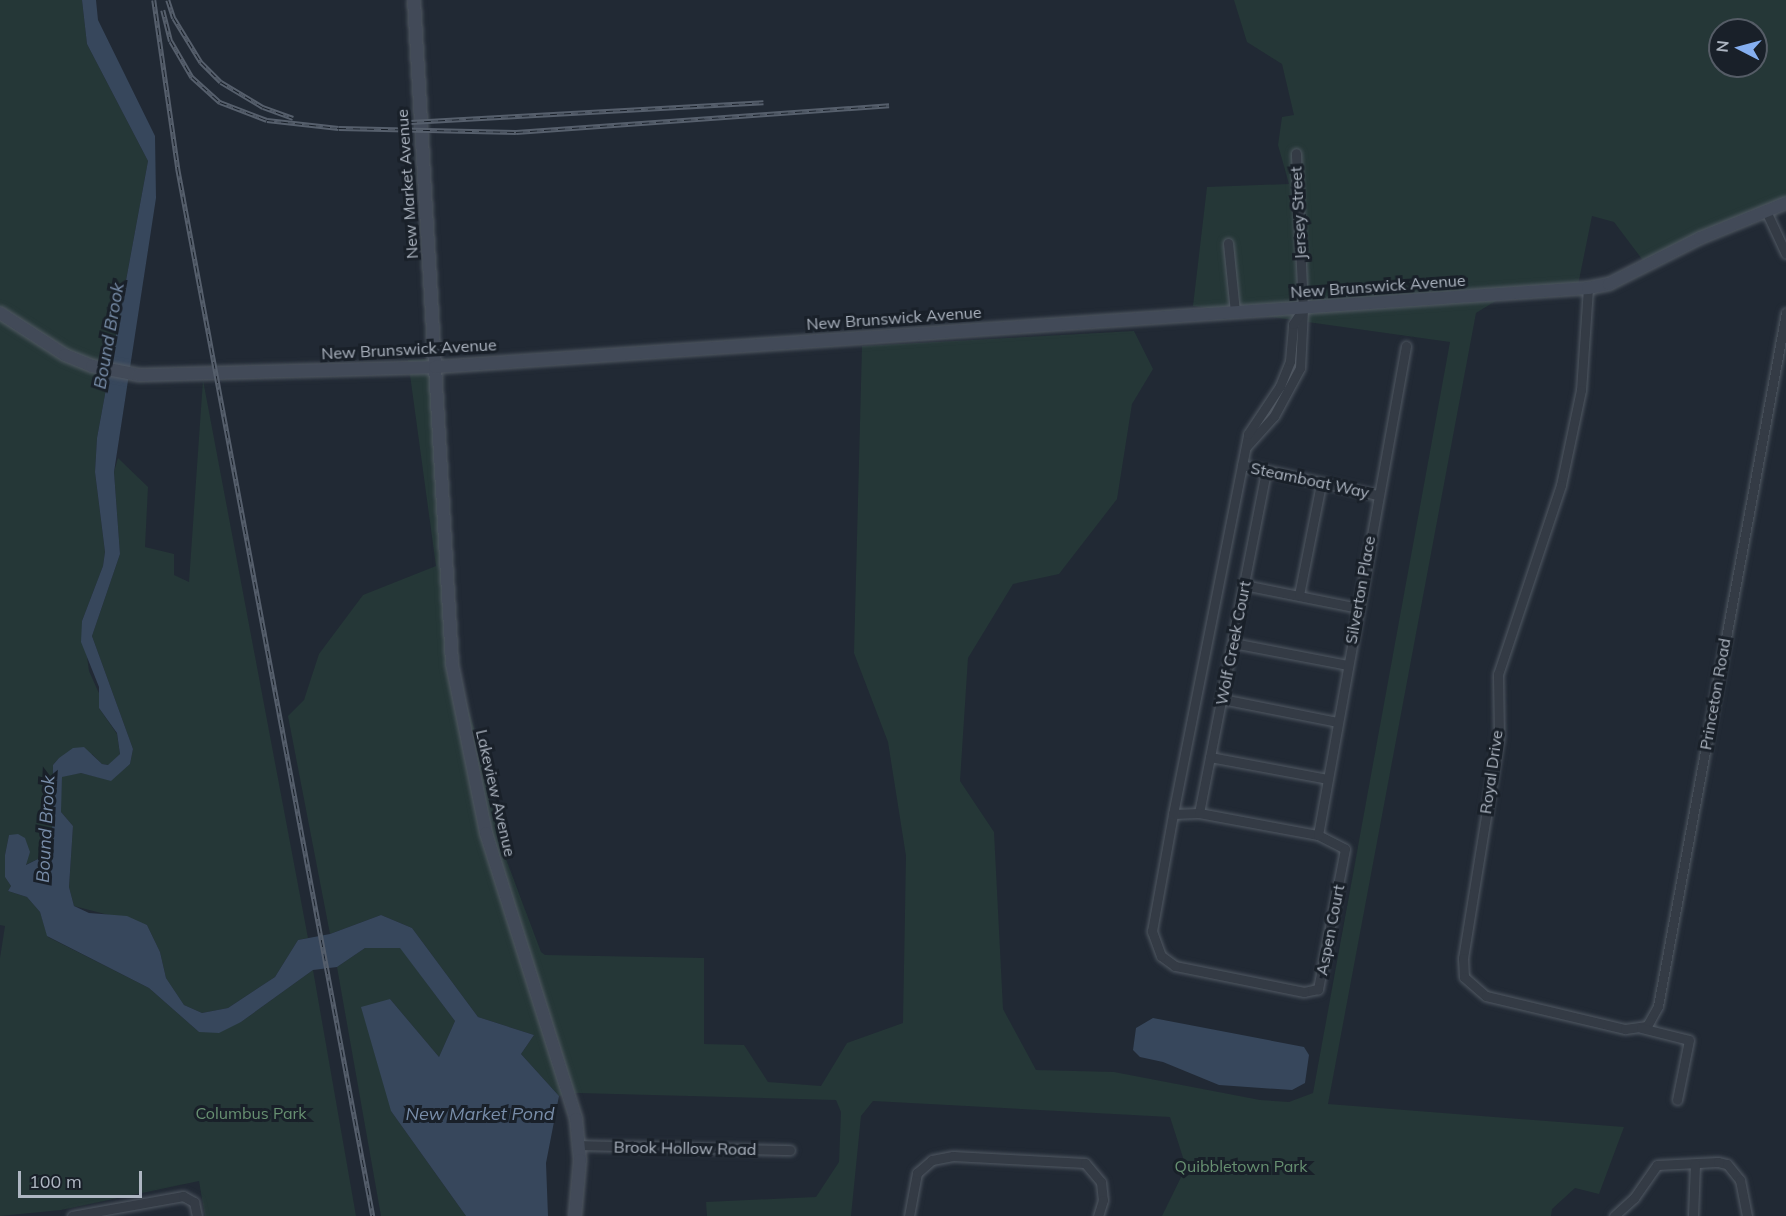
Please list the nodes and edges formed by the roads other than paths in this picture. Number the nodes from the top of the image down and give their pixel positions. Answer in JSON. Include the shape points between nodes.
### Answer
{"nodes":[{"id":1,"x":414,"y":0,"type":"edge"},
{"id":2,"x":1296,"y":153,"type":"dead end"},
{"id":3,"x":1786,"y":203,"type":"edge"},
{"id":4,"x":1766,"y":211,"type":"junction"},
{"id":5,"x":1228,"y":243,"type":"dead end"},
{"id":6,"x":1786,"y":254,"type":"edge"},
{"id":7,"x":1588,"y":288,"type":"junction"},
{"id":8,"x":1303,"y":309,"type":"junction"},
{"id":9,"x":1235,"y":312,"type":"junction"},
{"id":10,"x":0,"y":313,"type":"edge"},
{"id":11,"x":1786,"y":313,"type":"edge"},
{"id":12,"x":1406,"y":346,"type":"dead end"},
{"id":13,"x":435,"y":367,"type":"junction"},
{"id":14,"x":1242,"y":465,"type":"junction"},
{"id":15,"x":1266,"y":473,"type":"junction"},
{"id":16,"x":1321,"y":484,"type":"junction"},
{"id":17,"x":1377,"y":495,"type":"junction"},
{"id":18,"x":1244,"y":585,"type":"junction"},
{"id":19,"x":1299,"y":595,"type":"junction"},
{"id":20,"x":1358,"y":608,"type":"junction"},
{"id":21,"x":1233,"y":643,"type":"junction"},
{"id":22,"x":1347,"y":665,"type":"junction"},
{"id":23,"x":1222,"y":699,"type":"junction"},
{"id":24,"x":1337,"y":722,"type":"junction"},
{"id":25,"x":1210,"y":757,"type":"junction"},
{"id":26,"x":1327,"y":779,"type":"junction"},
{"id":27,"x":1199,"y":813,"type":"junction"},
{"id":28,"x":1173,"y":814,"type":"junction"},
{"id":29,"x":1318,"y":835,"type":"junction"},
{"id":30,"x":1641,"y":1028,"type":"junction"},
{"id":31,"x":1677,"y":1100,"type":"dead end"},
{"id":32,"x":580,"y":1145,"type":"junction"},
{"id":33,"x":790,"y":1150,"type":"dead end"},
{"id":34,"x":1695,"y":1164,"type":"junction"},
{"id":35,"x":72,"y":1216,"type":"edge"},
{"id":36,"x":197,"y":1216,"type":"edge"},
{"id":37,"x":575,"y":1216,"type":"edge"},
{"id":38,"x":909,"y":1216,"type":"edge"},
{"id":39,"x":1098,"y":1216,"type":"edge"},
{"id":40,"x":1614,"y":1216,"type":"edge"},
{"id":41,"x":1693,"y":1216,"type":"edge"},
{"id":42,"x":1747,"y":1216,"type":"edge"}],
"edges":[{"from":1,"to":13,"type":"street","name":"New Market Avenue"},
{"from":2,"to":8,"type":"street","name":"Jersey Street"},
{"from":3,"to":4,"type":"street","name":"New Brunswick Avenue"},
{"from":4,"to":6,"type":"street"},
{"from":4,"to":7,"type":"street","name":"New Brunswick Avenue","via":[[1609,284]]},
{"from":5,"to":9,"type":"street"},
{"from":7,"to":8,"type":"street","name":"New Brunswick Avenue"},
{"from":7,"to":30,"type":"street","name":"Royal Drive","via":[[1581,390],[1561,485],[1498,674],[1499,736],[1463,958],[1464,977],[1486,996],[1600,1024]]},
{"from":8,"to":9,"type":"street","name":"New Brunswick Avenue"},
{"from":8,"to":14,"type":"street","name":"Aspen Court","via":[[1293,324],[1290,361],[1280,386],[1248,434]]},
{"from":9,"to":13,"type":"street","name":"New Brunswick Avenue"},
{"from":10,"to":13,"type":"street","name":"New Brunswick Avenue","via":[[65,355],[92,366],[139,375]]},
{"from":11,"to":30,"type":"street","name":"Princeton Road","via":[[1658,1006],[1653,1019]]},
{"from":12,"to":17,"type":"street","name":"Silverton Place"},
{"from":13,"to":32,"type":"street","name":"Lakeview Avenue","via":[[452,664],[462,723],[486,833],[566,1076]]},
{"from":14,"to":15,"type":"street","name":"Steamboat Way"},
{"from":14,"to":28,"type":"street","name":"Aspen Court"},
{"from":15,"to":16,"type":"street","name":"Steamboat Way"},
{"from":15,"to":18,"type":"street","name":"Wolf Creek Court"},
{"from":16,"to":17,"type":"street","name":"Steamboat Way"},
{"from":16,"to":19,"type":"street"},
{"from":17,"to":20,"type":"street","name":"Silverton Place"},
{"from":18,"to":19,"type":"street"},
{"from":18,"to":21,"type":"street","name":"Wolf Creek Court"},
{"from":19,"to":20,"type":"street"},
{"from":20,"to":22,"type":"street","name":"Silverton Place"},
{"from":21,"to":22,"type":"street"},
{"from":21,"to":23,"type":"street","name":"Wolf Creek Court"},
{"from":22,"to":24,"type":"street","name":"Silverton Place"},
{"from":23,"to":24,"type":"street"},
{"from":23,"to":25,"type":"street","name":"Wolf Creek Court"},
{"from":24,"to":26,"type":"street","name":"Silverton Place"},
{"from":25,"to":26,"type":"street"},
{"from":25,"to":27,"type":"street","name":"Wolf Creek Court"},
{"from":26,"to":29,"type":"street","name":"Silverton Place"},
{"from":27,"to":28,"type":"street","name":"Aspen Court"},
{"from":27,"to":29,"type":"street","name":"Aspen Court"},
{"from":28,"to":29,"type":"street","name":"Aspen Court","via":[[1152,931],[1161,956],[1175,966],[1304,992],[1318,989],[1345,849]]},
{"from":30,"to":31,"type":"street","via":[[1689,1040]]},
{"from":32,"to":33,"type":"street","name":"Brook Hollow Road"},
{"from":32,"to":37,"type":"street","name":"Lakeview Avenue"},
{"from":34,"to":40,"type":"street","via":[[1657,1165],[1634,1198]]},
{"from":34,"to":41,"type":"street"},
{"from":34,"to":42,"type":"street","via":[[1727,1164],[1735,1171]]},
{"from":35,"to":36,"type":"street","via":[[183,1196],[194,1202]]},
{"from":38,"to":39,"type":"street","via":[[917,1173],[932,1160],[953,1156],[1085,1163],[1101,1182],[1103,1200]]}]}
